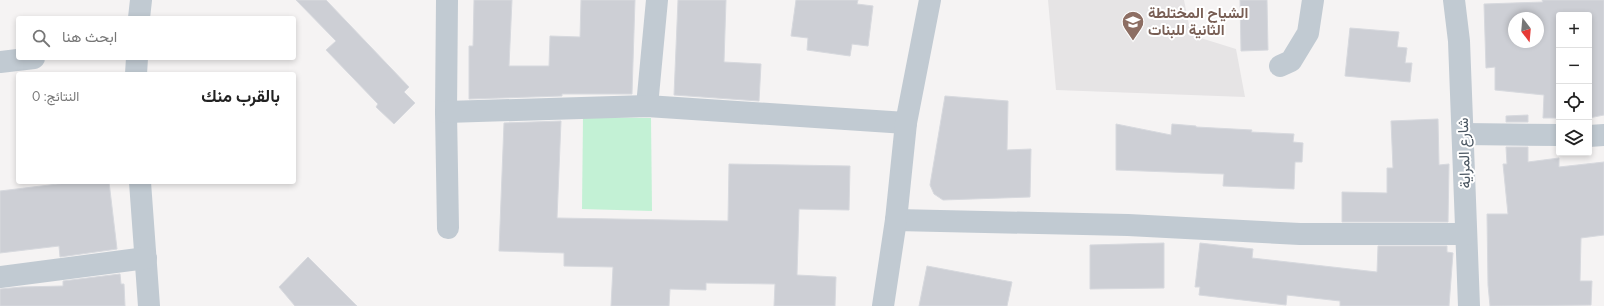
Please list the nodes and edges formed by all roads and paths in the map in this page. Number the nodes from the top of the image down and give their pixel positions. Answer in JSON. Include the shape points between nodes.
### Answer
{"nodes":[{"id":1,"x":141,"y":0,"type":"edge"},
{"id":2,"x":447,"y":0,"type":"edge"},
{"id":3,"x":657,"y":0,"type":"edge"},
{"id":4,"x":930,"y":0,"type":"edge"},
{"id":5,"x":1313,"y":0,"type":"edge"},
{"id":6,"x":1454,"y":0,"type":"edge"},
{"id":7,"x":139,"y":16,"type":"edge"},
{"id":8,"x":17,"y":60,"type":"edge"},
{"id":9,"x":137,"y":60,"type":"edge"},
{"id":10,"x":0,"y":62,"type":"edge"},
{"id":11,"x":1280,"y":66,"type":"dead end"},
{"id":12,"x":136,"y":72,"type":"edge"},
{"id":13,"x":647,"y":106,"type":"junction"},
{"id":14,"x":446,"y":112,"type":"junction"},
{"id":15,"x":906,"y":123,"type":"junction"},
{"id":16,"x":1464,"y":134,"type":"junction"},
{"id":17,"x":1556,"y":135,"type":"edge"},
{"id":18,"x":1604,"y":135,"type":"edge"},
{"id":19,"x":1592,"y":136,"type":"edge"},
{"id":20,"x":140,"y":184,"type":"edge"},
{"id":21,"x":896,"y":220,"type":"junction"},
{"id":22,"x":448,"y":228,"type":"dead end"},
{"id":23,"x":1466,"y":234,"type":"junction"},
{"id":24,"x":146,"y":258,"type":"junction"},
{"id":25,"x":0,"y":277,"type":"edge"},
{"id":26,"x":149,"y":306,"type":"edge"},
{"id":27,"x":883,"y":306,"type":"edge"},
{"id":28,"x":1469,"y":306,"type":"edge"}],
"edges":[{"from":1,"to":7,"type":"street"},
{"from":2,"to":14,"type":"street"},
{"from":3,"to":13,"type":"street"},
{"from":4,"to":15,"type":"street"},
{"from":5,"to":11,"type":"street","via":[[1308,33],[1291,61]]},
{"from":6,"to":16,"type":"street","name":"شارع المراية"},
{"from":8,"to":10,"type":"street"},
{"from":9,"to":12,"type":"street"},
{"from":13,"to":14,"type":"street"},
{"from":13,"to":15,"type":"street"},
{"from":14,"to":22,"type":"street"},
{"from":15,"to":21,"type":"street"},
{"from":16,"to":17,"type":"street"},
{"from":16,"to":23,"type":"street","name":"شارع المراية"},
{"from":18,"to":19,"type":"street"},
{"from":20,"to":24,"type":"street"},
{"from":21,"to":23,"type":"street","via":[[1128,225],[1300,234]]},
{"from":21,"to":27,"type":"street"},
{"from":23,"to":28,"type":"street","name":"شارع المراية"},
{"from":24,"to":25,"type":"street"},
{"from":24,"to":26,"type":"street"}]}
